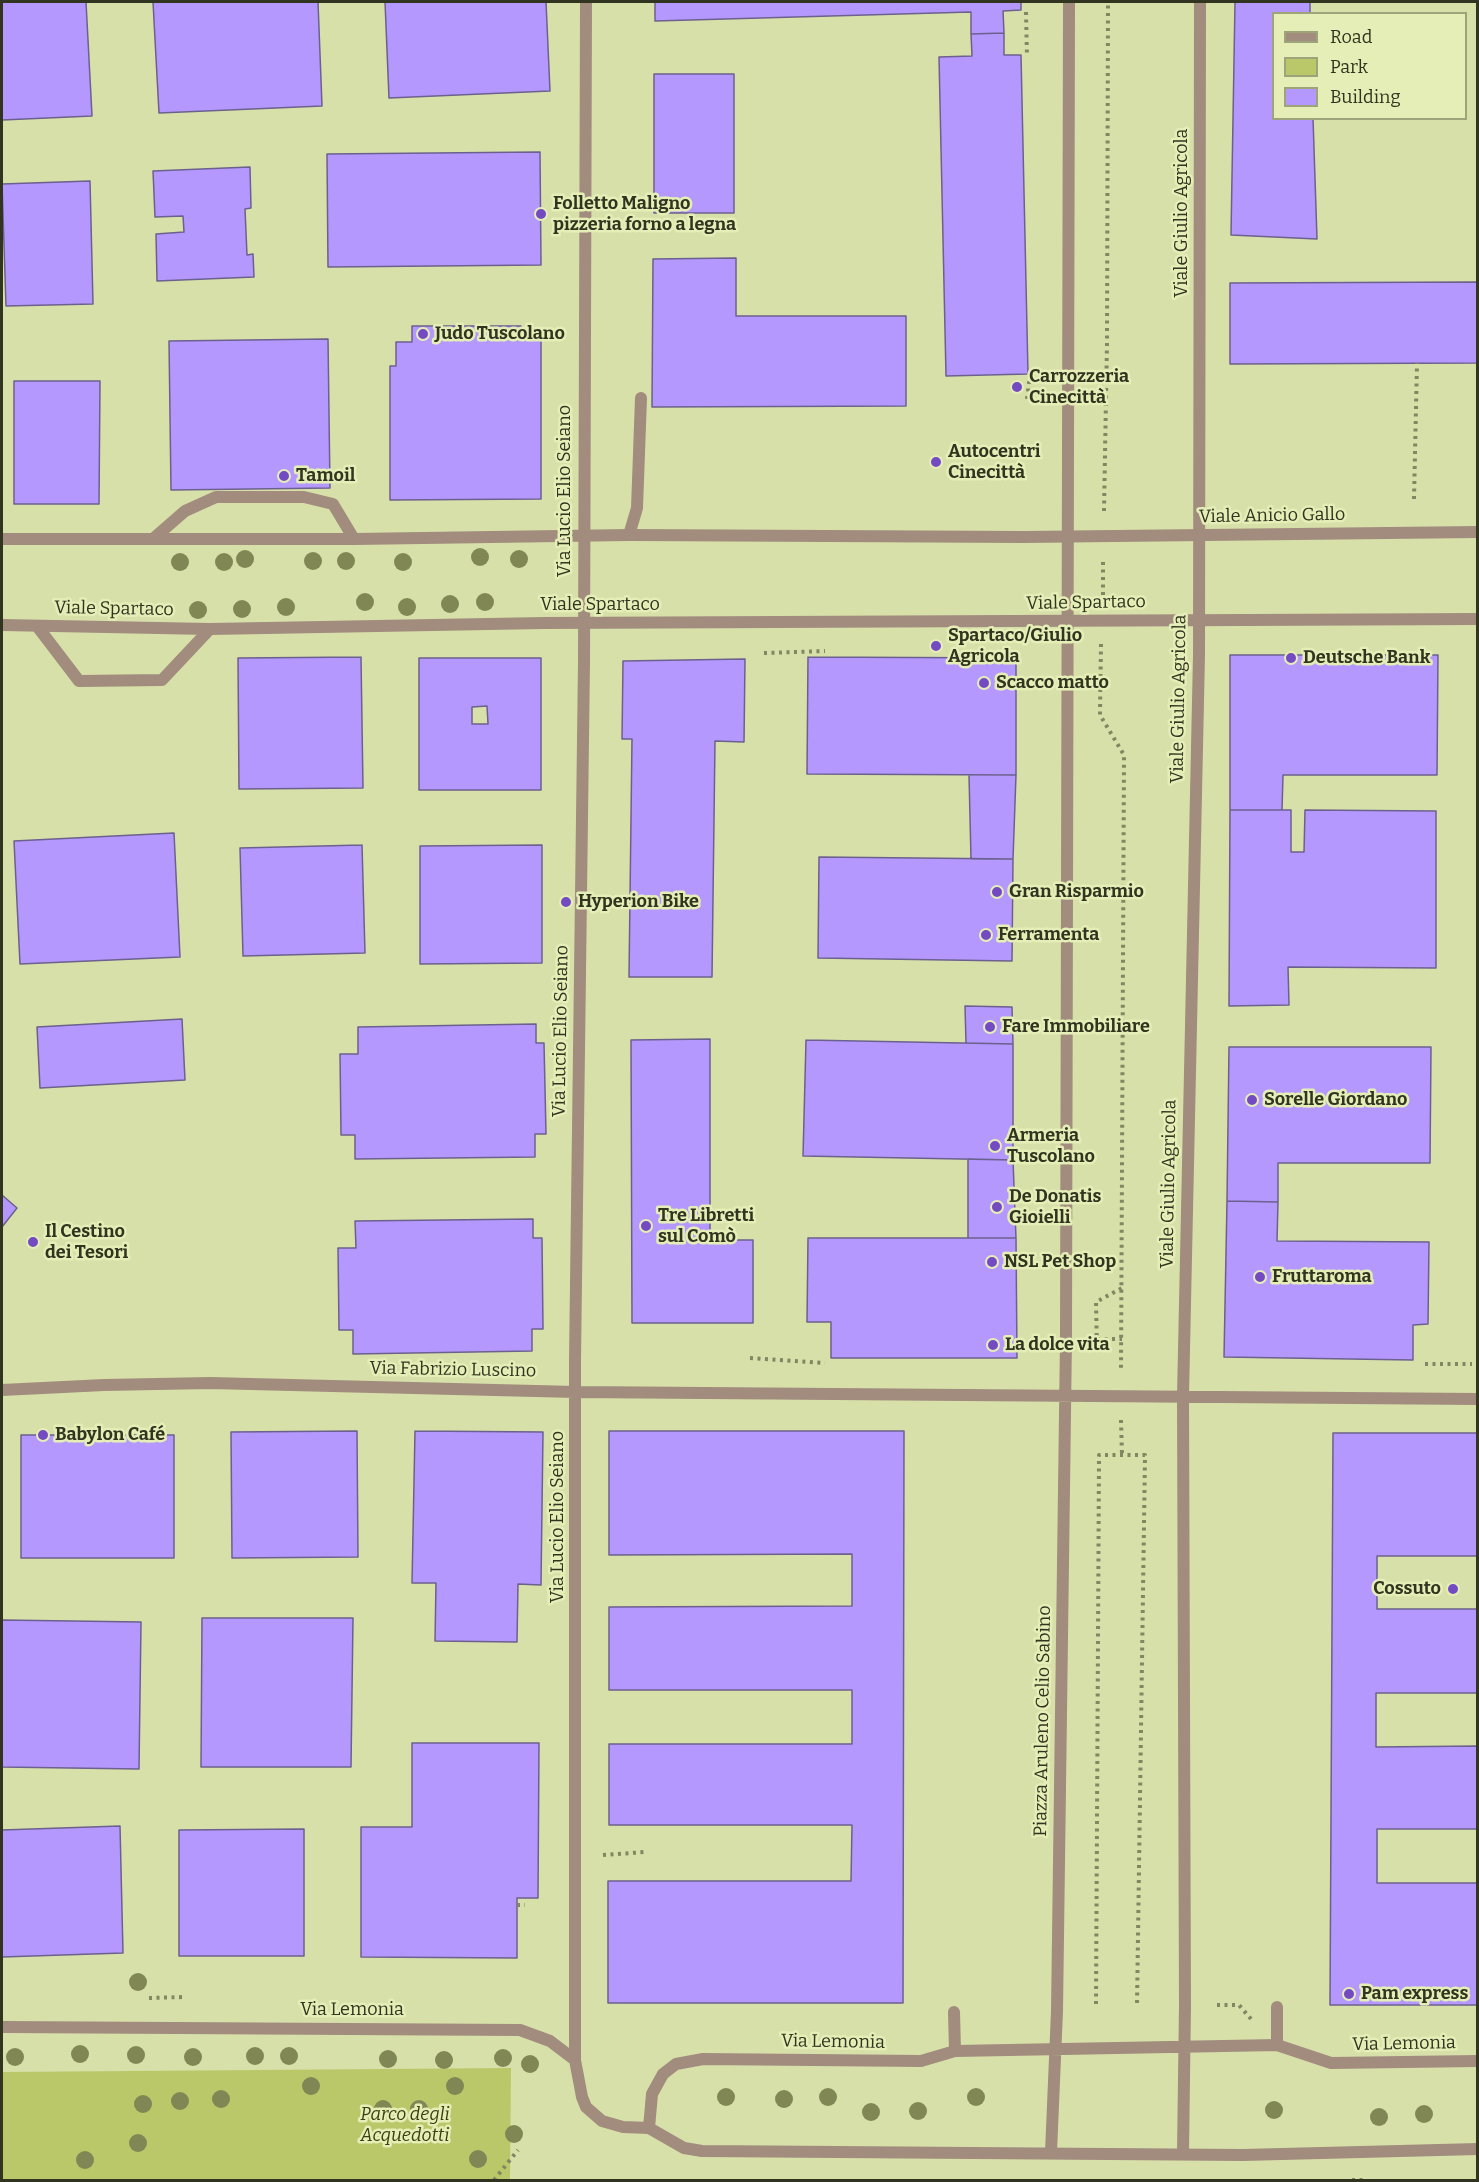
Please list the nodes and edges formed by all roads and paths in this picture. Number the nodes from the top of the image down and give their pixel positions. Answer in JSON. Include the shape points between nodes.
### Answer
{"nodes":[{"id":1,"x":586,"y":2,"type":"edge"},
{"id":2,"x":1069,"y":2,"type":"edge"},
{"id":3,"x":1108,"y":2,"type":"edge"},
{"id":4,"x":1200,"y":2,"type":"edge"},
{"id":5,"x":1026,"y":12,"type":"dead end"},
{"id":6,"x":1027,"y":57,"type":"dead end"},
{"id":7,"x":1417,"y":363,"type":"dead end"},
{"id":8,"x":1030,"y":375,"type":"dead end"},
{"id":9,"x":640,"y":398,"type":"dead end"},
{"id":10,"x":1027,"y":399,"type":"dead end"},
{"id":11,"x":1414,"y":499,"type":"dead end"},
{"id":12,"x":1478,"y":532,"type":"edge"},
{"id":13,"x":1199,"y":534,"type":"junction"},
{"id":14,"x":582,"y":535,"type":"junction"},
{"id":15,"x":629,"y":535,"type":"junction"},
{"id":16,"x":1068,"y":536,"type":"junction"},
{"id":17,"x":1103,"y":536,"type":"junction"},
{"id":18,"x":154,"y":538,"type":"junction"},
{"id":19,"x":2,"y":539,"type":"edge"},
{"id":20,"x":354,"y":539,"type":"junction"},
{"id":21,"x":1198,"y":619,"type":"junction"},
{"id":22,"x":1478,"y":619,"type":"edge"},
{"id":23,"x":1068,"y":621,"type":"junction"},
{"id":24,"x":1102,"y":621,"type":"junction"},
{"id":25,"x":583,"y":623,"type":"junction"},
{"id":26,"x":2,"y":625,"type":"edge"},
{"id":27,"x":37,"y":626,"type":"junction"},
{"id":28,"x":210,"y":629,"type":"junction"},
{"id":29,"x":825,"y":651,"type":"dead end"},
{"id":30,"x":764,"y":652,"type":"dead end"},
{"id":31,"x":1122,"y":1287,"type":"junction"},
{"id":32,"x":1097,"y":1339,"type":"junction"},
{"id":33,"x":1122,"y":1339,"type":"junction"},
{"id":34,"x":1096,"y":1351,"type":"dead end"},
{"id":35,"x":750,"y":1358,"type":"dead end"},
{"id":36,"x":825,"y":1363,"type":"dead end"},
{"id":37,"x":1425,"y":1364,"type":"dead end"},
{"id":38,"x":1472,"y":1364,"type":"dead end"},
{"id":39,"x":2,"y":1390,"type":"edge"},
{"id":40,"x":576,"y":1392,"type":"junction"},
{"id":41,"x":1066,"y":1395,"type":"junction"},
{"id":42,"x":1120,"y":1396,"type":"junction"},
{"id":43,"x":1183,"y":1396,"type":"junction"},
{"id":44,"x":1478,"y":1399,"type":"edge"},
{"id":45,"x":1122,"y":1455,"type":"junction"},
{"id":46,"x":645,"y":1852,"type":"dead end"},
{"id":47,"x":603,"y":1855,"type":"dead end"},
{"id":48,"x":517,"y":1905,"type":"dead end"},
{"id":49,"x":525,"y":1905,"type":"dead end"},
{"id":50,"x":185,"y":1997,"type":"dead end"},
{"id":51,"x":149,"y":1998,"type":"dead end"},
{"id":52,"x":1096,"y":2004,"type":"dead end"},
{"id":53,"x":1137,"y":2005,"type":"dead end"},
{"id":54,"x":1216,"y":2005,"type":"dead end"},
{"id":55,"x":1276,"y":2007,"type":"dead end"},
{"id":56,"x":954,"y":2012,"type":"dead end"},
{"id":57,"x":1252,"y":2020,"type":"dead end"},
{"id":58,"x":2,"y":2027,"type":"edge"},
{"id":59,"x":1277,"y":2045,"type":"junction"},
{"id":60,"x":1185,"y":2047,"type":"junction"},
{"id":61,"x":1054,"y":2049,"type":"junction"},
{"id":62,"x":955,"y":2051,"type":"junction"},
{"id":63,"x":575,"y":2060,"type":"junction"},
{"id":64,"x":1478,"y":2061,"type":"edge"},
{"id":65,"x":649,"y":2128,"type":"junction"},
{"id":66,"x":1478,"y":2149,"type":"edge"},
{"id":67,"x":518,"y":2150,"type":"dead end"},
{"id":68,"x":1051,"y":2152,"type":"junction"},
{"id":69,"x":1183,"y":2153,"type":"junction"},
{"id":70,"x":494,"y":2181,"type":"edge"}],
"edges":[{"from":1,"to":14,"type":"street","name":"Via Lucio Elio Seiano"},
{"from":2,"to":16,"type":"street"},
{"from":3,"to":17,"type":"path"},
{"from":4,"to":13,"type":"street","name":"Viale Giulio Agricola"},
{"from":5,"to":6,"type":"path"},
{"from":7,"to":11,"type":"path"},
{"from":8,"to":10,"type":"path"},
{"from":9,"to":15,"type":"street","via":[[637,507]]},
{"from":12,"to":13,"type":"street","name":"Viale Anicio Gallo"},
{"from":13,"to":17,"type":"street","name":"Viale Anicio Gallo"},
{"from":13,"to":21,"type":"street","name":"Viale Giulio Agricola"},
{"from":14,"to":15,"type":"street"},
{"from":14,"to":20,"type":"street"},
{"from":14,"to":25,"type":"street","name":"Via Lucio Elio Seiano"},
{"from":15,"to":16,"type":"street"},
{"from":16,"to":17,"type":"street","name":"Viale Anicio Gallo"},
{"from":16,"to":23,"type":"street"},
{"from":17,"to":24,"type":"path"},
{"from":18,"to":19,"type":"street"},
{"from":18,"to":20,"type":"street"},
{"from":18,"to":20,"type":"street","via":[[185,511],[216,497],[304,497],[333,504]]},
{"from":21,"to":22,"type":"street"},
{"from":21,"to":24,"type":"street","name":"Viale Spartaco"},
{"from":21,"to":43,"type":"street","name":"Viale Giulio Agricola"},
{"from":23,"to":24,"type":"street","name":"Viale Spartaco"},
{"from":23,"to":25,"type":"street","name":"Viale Spartaco"},
{"from":23,"to":41,"type":"street"},
{"from":24,"to":31,"type":"path","via":[[1100,715],[1124,755]]},
{"from":25,"to":28,"type":"street","name":"Viale Spartaco"},
{"from":25,"to":40,"type":"street","name":"Via Lucio Elio Seiano"},
{"from":26,"to":27,"type":"street","name":"Viale Spartaco"},
{"from":27,"to":28,"type":"street","name":"Viale Spartaco"},
{"from":27,"to":28,"type":"street","via":[[79,681],[162,680]]},
{"from":29,"to":30,"type":"path"},
{"from":31,"to":32,"type":"path","via":[[1096,1302]]},
{"from":31,"to":33,"type":"path"},
{"from":32,"to":33,"type":"path"},
{"from":32,"to":34,"type":"path"},
{"from":33,"to":42,"type":"path"},
{"from":35,"to":36,"type":"path"},
{"from":37,"to":38,"type":"path"},
{"from":39,"to":40,"type":"street","name":"Via Fabrizio Luscino","via":[[210,1383]]},
{"from":40,"to":41,"type":"street","name":"Via Fabrizio Luscino"},
{"from":40,"to":63,"type":"street","name":"Via Lucio Elio Seiano"},
{"from":41,"to":42,"type":"street"},
{"from":41,"to":61,"type":"street","name":"Piazza Aruleno Celio Sabino"},
{"from":42,"to":43,"type":"street"},
{"from":42,"to":45,"type":"path"},
{"from":43,"to":44,"type":"street"},
{"from":43,"to":60,"type":"street"},
{"from":45,"to":52,"type":"path","via":[[1099,1455]]},
{"from":45,"to":53,"type":"path","via":[[1144,1455]]},
{"from":46,"to":47,"type":"path"},
{"from":48,"to":49,"type":"path"},
{"from":50,"to":51,"type":"path"},
{"from":54,"to":57,"type":"path","via":[[1239,2005]]},
{"from":55,"to":59,"type":"street"},
{"from":56,"to":62,"type":"street"},
{"from":58,"to":63,"type":"street","name":"Via Lemonia","via":[[520,2030],[550,2041]]},
{"from":59,"to":60,"type":"street"},
{"from":59,"to":64,"type":"street","name":"Via Lemonia","via":[[1331,2063]]},
{"from":60,"to":61,"type":"street"},
{"from":60,"to":69,"type":"street"},
{"from":61,"to":62,"type":"street"},
{"from":61,"to":68,"type":"street","name":"Piazza Aruleno Celio Sabino"},
{"from":62,"to":65,"type":"street","name":"Via Lemonia","via":[[921,2061],[690,2060],[667,2070],[655,2086]]},
{"from":63,"to":65,"type":"street","via":[[582,2097],[594,2116],[613,2125]]},
{"from":65,"to":68,"type":"street","via":[[684,2148],[702,2151]]},
{"from":66,"to":69,"type":"street","via":[[1331,2155]]},
{"from":67,"to":70,"type":"path"},
{"from":68,"to":69,"type":"street"}]}
